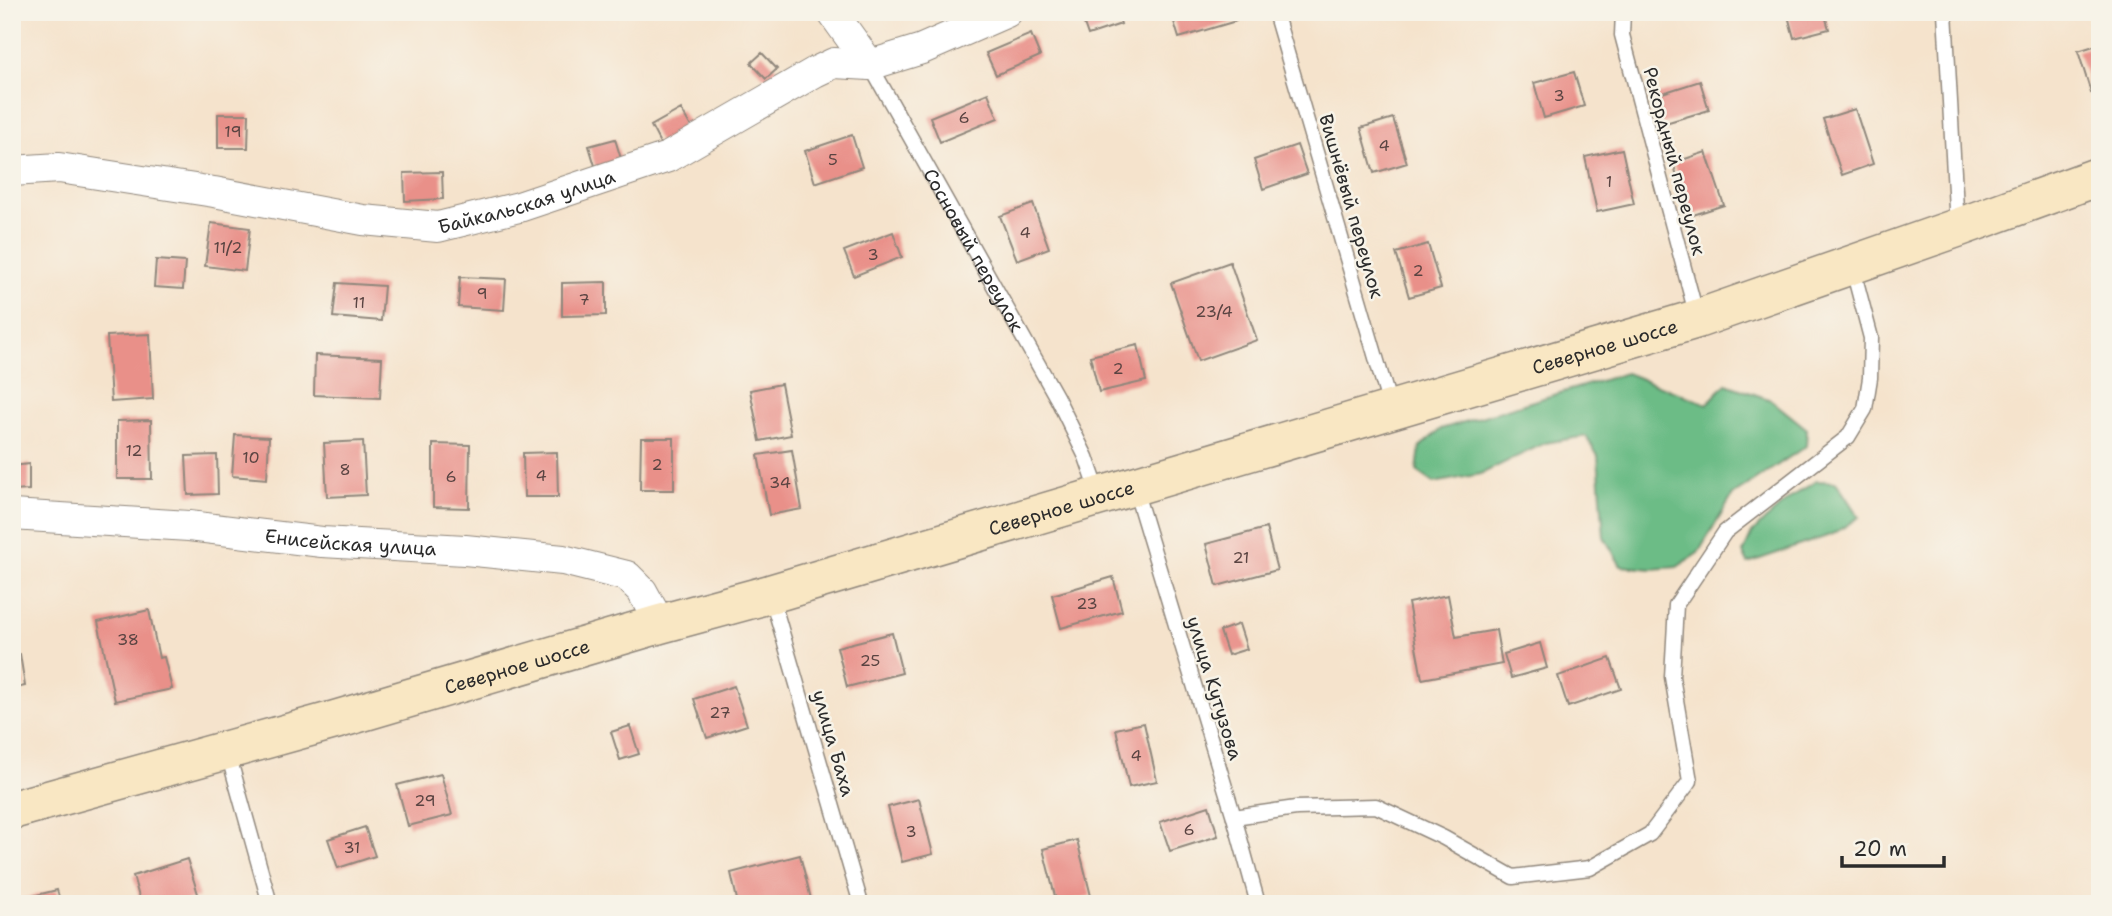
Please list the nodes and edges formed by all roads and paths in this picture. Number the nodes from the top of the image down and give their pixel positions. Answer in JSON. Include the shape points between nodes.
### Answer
{"nodes":[{"id":1,"x":832,"y":12,"type":"edge"},
{"id":2,"x":1007,"y":12,"type":"edge"},
{"id":3,"x":1275,"y":12,"type":"edge"},
{"id":4,"x":1623,"y":12,"type":"edge"},
{"id":5,"x":1944,"y":12,"type":"edge"},
{"id":6,"x":870,"y":65,"type":"junction"},
{"id":7,"x":12,"y":171,"type":"edge"},
{"id":8,"x":2100,"y":176,"type":"edge"},
{"id":9,"x":1957,"y":228,"type":"junction"},
{"id":10,"x":1852,"y":264,"type":"junction"},
{"id":11,"x":1697,"y":318,"type":"junction"},
{"id":12,"x":1391,"y":410,"type":"junction"},
{"id":13,"x":1116,"y":490,"type":"junction"},
{"id":14,"x":12,"y":515,"type":"edge"},
{"id":15,"x":770,"y":594,"type":"junction"},
{"id":16,"x":660,"y":624,"type":"junction"},
{"id":17,"x":227,"y":750,"type":"junction"},
{"id":18,"x":12,"y":810,"type":"edge"},
{"id":19,"x":1234,"y":817,"type":"junction"},
{"id":20,"x":270,"y":904,"type":"edge"},
{"id":21,"x":862,"y":904,"type":"edge"},
{"id":22,"x":1258,"y":904,"type":"edge"}],
"edges":[{"from":1,"to":6,"type":"street","name":"Сосновый переулок"},
{"from":2,"to":6,"type":"street","name":"Байкальская улица","via":[[922,49]]},
{"from":3,"to":12,"type":"lane","name":"Вишнёвый переулок"},
{"from":4,"to":11,"type":"lane","name":"Рекордный переулок","via":[[1622,35]]},
{"from":5,"to":9,"type":"lane"},
{"from":6,"to":7,"type":"street","name":"Байкальская улица","via":[[834,63],[668,157],[519,207],[438,227],[363,220],[59,168]]},
{"from":6,"to":13,"type":"lane","name":"Сосновый переулок","via":[[1086,457]]},
{"from":8,"to":9,"type":"main road","name":"Северное шоссе"},
{"from":9,"to":10,"type":"main road","name":"Северное шоссе"},
{"from":10,"to":11,"type":"main road","name":"Северное шоссе"},
{"from":10,"to":19,"type":"lane","via":[[1871,338],[1865,409],[1848,437],[1725,532],[1676,605],[1672,677],[1690,780],[1650,834],[1590,867],[1513,877],[1376,806],[1296,808]]},
{"from":11,"to":12,"type":"main road","name":"Северное шоссе"},
{"from":12,"to":13,"type":"main road","name":"Северное шоссе"},
{"from":13,"to":15,"type":"main road","name":"Северное шоссе"},
{"from":13,"to":19,"type":"lane","name":"улица Кутузова"},
{"from":14,"to":16,"type":"street","name":"Енисейская улица","via":[[563,560],[627,576],[642,591]]},
{"from":15,"to":16,"type":"main road","name":"Северное шоссе"},
{"from":15,"to":21,"type":"lane","name":"улица Баха"},
{"from":16,"to":17,"type":"main road","name":"Северное шоссе"},
{"from":17,"to":18,"type":"main road","name":"Северное шоссе"},
{"from":17,"to":20,"type":"lane"},
{"from":19,"to":22,"type":"lane","name":"улица Кутузова"}]}
